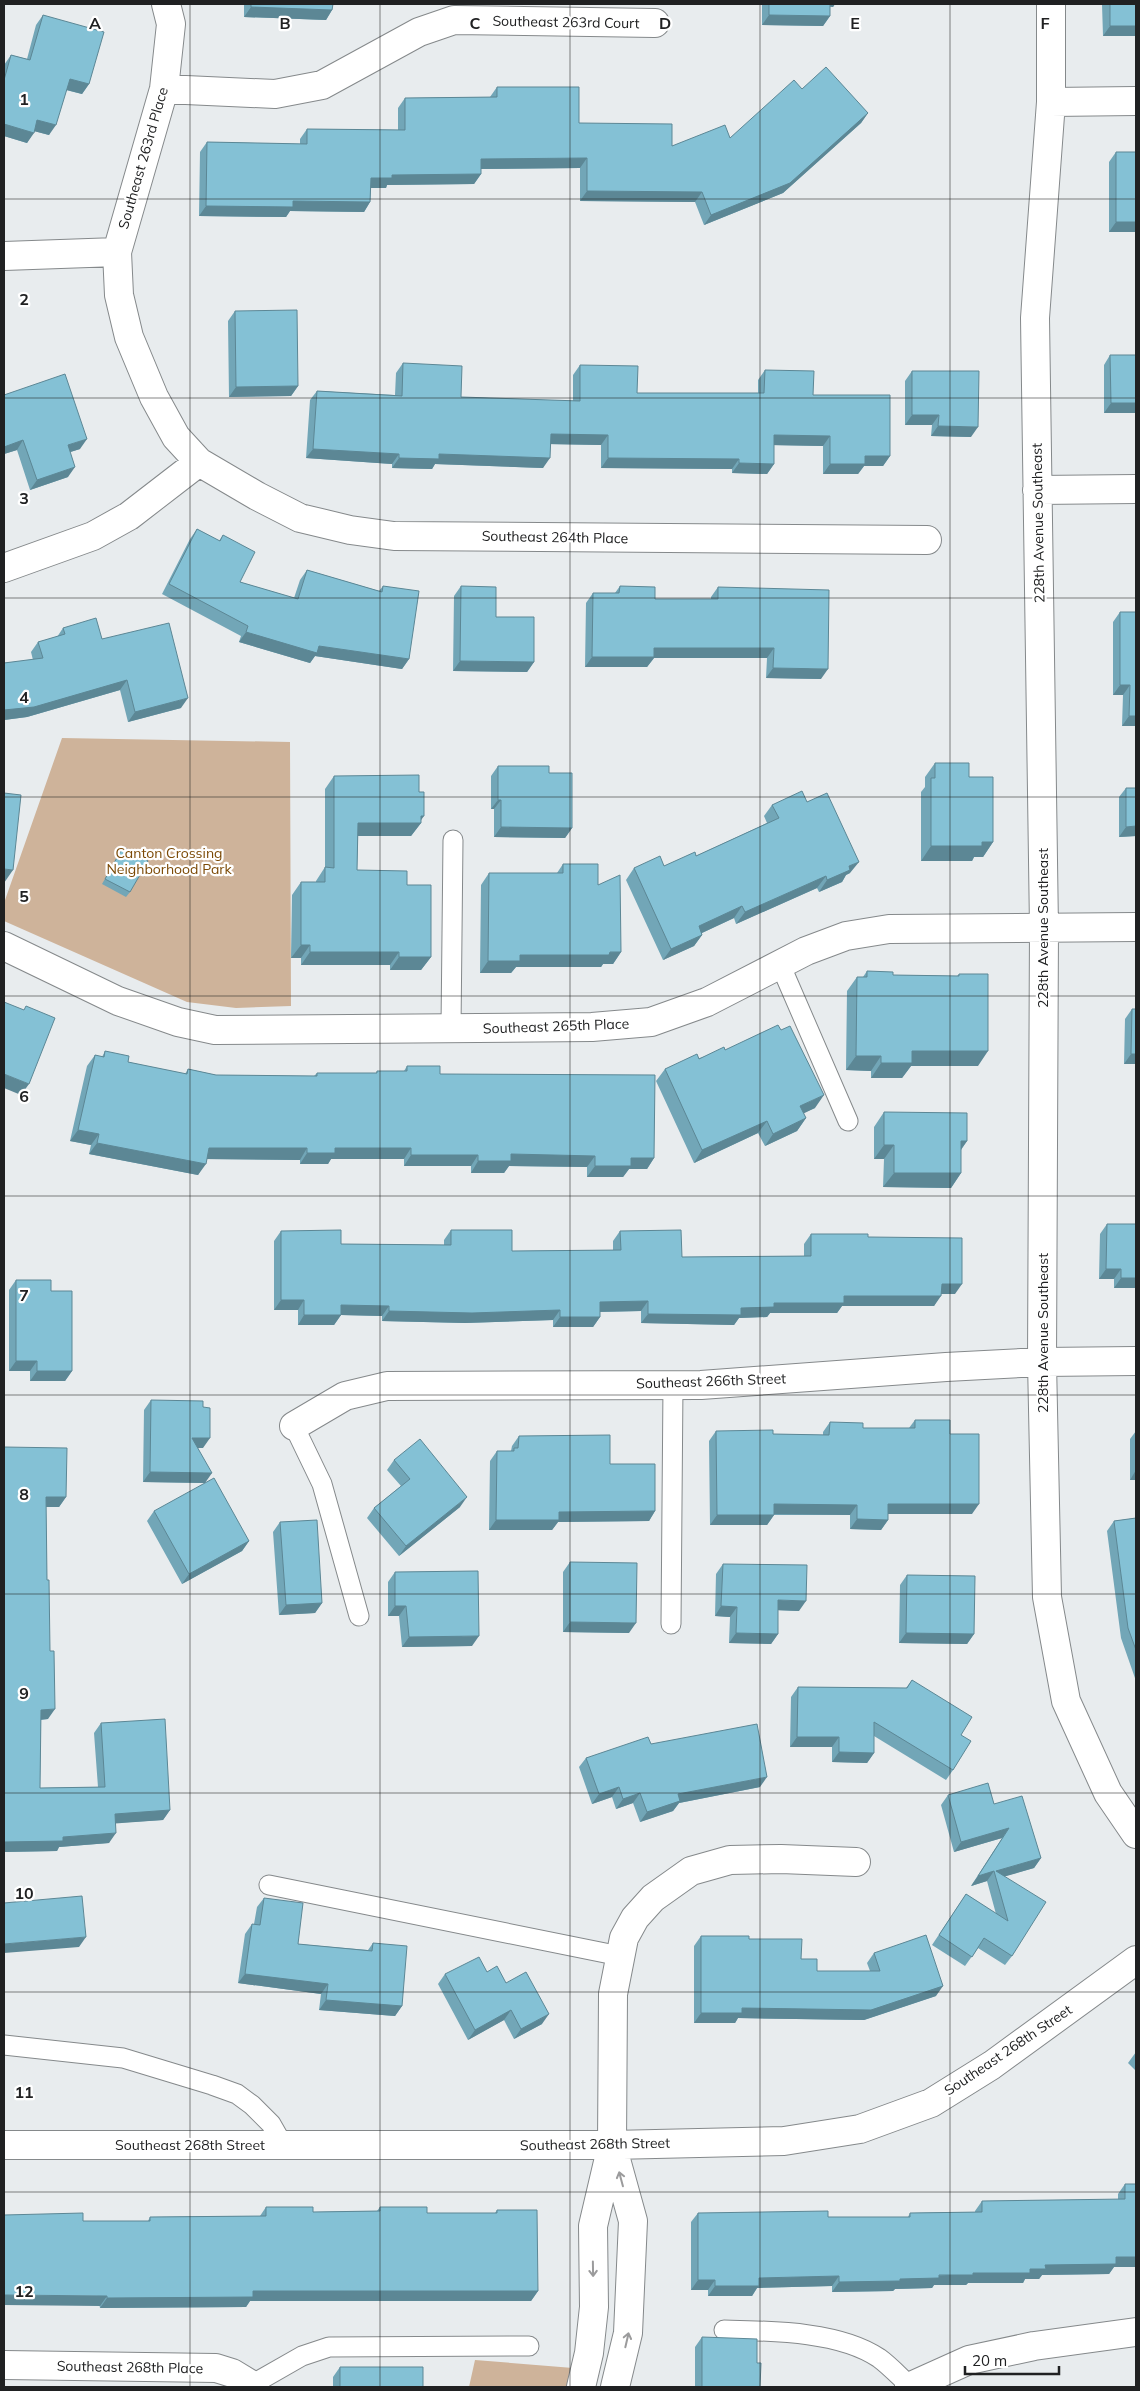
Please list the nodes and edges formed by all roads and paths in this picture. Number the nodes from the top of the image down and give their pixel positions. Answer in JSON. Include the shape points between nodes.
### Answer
{"nodes":[{"id":1,"x":166,"y":4,"type":"edge"},
{"id":2,"x":1051,"y":4,"type":"edge"},
{"id":3,"x":654,"y":23,"type":"dead end"},
{"id":4,"x":164,"y":89,"type":"junction"},
{"id":5,"x":1136,"y":101,"type":"edge"},
{"id":6,"x":1051,"y":102,"type":"junction"},
{"id":7,"x":117,"y":252,"type":"junction"},
{"id":8,"x":4,"y":256,"type":"edge"},
{"id":9,"x":199,"y":462,"type":"junction"},
{"id":10,"x":1136,"y":489,"type":"edge"},
{"id":11,"x":1037,"y":490,"type":"junction"},
{"id":12,"x":927,"y":540,"type":"dead end"},
{"id":13,"x":4,"y":568,"type":"edge"},
{"id":14,"x":453,"y":840,"type":"dead end"},
{"id":15,"x":1136,"y":927,"type":"edge"},
{"id":16,"x":1044,"y":928,"type":"junction"},
{"id":17,"x":4,"y":946,"type":"edge"},
{"id":18,"x":780,"y":964,"type":"junction"},
{"id":19,"x":451,"y":1028,"type":"junction"},
{"id":20,"x":848,"y":1121,"type":"dead end"},
{"id":21,"x":1136,"y":1361,"type":"edge"},
{"id":22,"x":1042,"y":1362,"type":"junction"},
{"id":23,"x":673,"y":1385,"type":"junction"},
{"id":24,"x":294,"y":1426,"type":"joint"},
{"id":25,"x":358,"y":1616,"type":"dead end"},
{"id":26,"x":670,"y":1624,"type":"dead end"},
{"id":27,"x":1136,"y":1834,"type":"edge"},
{"id":28,"x":856,"y":1862,"type":"dead end"},
{"id":29,"x":270,"y":1885,"type":"dead end"},
{"id":30,"x":620,"y":1956,"type":"junction"},
{"id":31,"x":1136,"y":1960,"type":"edge"},
{"id":32,"x":4,"y":2044,"type":"edge"},
{"id":33,"x":4,"y":2145,"type":"edge"},
{"id":34,"x":283,"y":2145,"type":"junction"},
{"id":35,"x":612,"y":2145,"type":"junction"},
{"id":36,"x":724,"y":2330,"type":"dead end"},
{"id":37,"x":1136,"y":2332,"type":"edge"},
{"id":38,"x":529,"y":2346,"type":"dead end"},
{"id":39,"x":4,"y":2365,"type":"edge"},
{"id":40,"x":254,"y":2386,"type":"edge"},
{"id":41,"x":581,"y":2387,"type":"edge"},
{"id":42,"x":615,"y":2387,"type":"edge"},
{"id":43,"x":910,"y":2387,"type":"edge"}],
"edges":[{"from":1,"to":4,"type":"street","name":"Southeast 263rd Place","via":[[171,24]]},
{"from":2,"to":6,"type":"street","name":"228th Avenue Southeast"},
{"from":3,"to":4,"type":"street","name":"Southeast 263rd Court","via":[[454,20],[419,32],[322,86],[276,94]]},
{"from":4,"to":7,"type":"street","name":"Southeast 263rd Place"},
{"from":5,"to":6,"type":"street"},
{"from":6,"to":11,"type":"street","name":"228th Avenue Southeast","via":[[1035,318]]},
{"from":7,"to":8,"type":"street"},
{"from":7,"to":9,"type":"street","name":"Southeast 263rd Place","via":[[119,295],[129,337],[163,413],[176,436]]},
{"from":9,"to":12,"type":"street","name":"Southeast 264th Place","via":[[300,518],[394,536]]},
{"from":9,"to":13,"type":"street","via":[[129,516],[100,532]]},
{"from":10,"to":11,"type":"street"},
{"from":11,"to":16,"type":"street","name":"228th Avenue Southeast"},
{"from":14,"to":19,"type":"lane"},
{"from":15,"to":16,"type":"street","name":"Southeast 265th Place"},
{"from":16,"to":18,"type":"street","name":"Southeast 265th Place","via":[[889,929],[846,936],[806,950]]},
{"from":16,"to":22,"type":"street","name":"228th Avenue Southeast"},
{"from":17,"to":19,"type":"street","name":"Southeast 265th Place","via":[[118,1001],[178,1022],[215,1030]]},
{"from":18,"to":19,"type":"street","name":"Southeast 265th Place","via":[[707,1002],[651,1022],[592,1027]]},
{"from":18,"to":20,"type":"lane"},
{"from":21,"to":22,"type":"street","name":"Southeast 266th Street"},
{"from":22,"to":23,"type":"street","name":"Southeast 266th Street"},
{"from":22,"to":27,"type":"street","name":"228th Avenue Southeast","via":[[1047,1597],[1066,1701],[1108,1792]]},
{"from":23,"to":24,"type":"street","name":"Southeast 266th Street","via":[[387,1386],[345,1396]]},
{"from":23,"to":26,"type":"lane"},
{"from":24,"to":25,"type":"lane","via":[[322,1484]]},
{"from":28,"to":30,"type":"street","via":[[730,1860],[692,1871],[654,1898],[635,1918],[624,1938]]},
{"from":29,"to":30,"type":"lane"},
{"from":30,"to":35,"type":"street","via":[[613,1994]]},
{"from":31,"to":35,"type":"street","name":"Southeast 268th Street","via":[[992,2065],[938,2098],[860,2130],[784,2141]]},
{"from":32,"to":34,"type":"lane","via":[[122,2058],[212,2084],[237,2094],[252,2105],[270,2124]]},
{"from":33,"to":34,"type":"street","name":"Southeast 268th Street"},
{"from":34,"to":35,"type":"street","name":"Southeast 268th Street"},
{"from":35,"to":41,"type":"street","one_way":true,"via":[[593,2226],[594,2306]]},
{"from":42,"to":35,"type":"street","one_way":true,"via":[[628,2333],[633,2221]]},
{"from":36,"to":43,"type":"lane","via":[[815,2336],[850,2344],[878,2358]]},
{"from":37,"to":43,"type":"street","via":[[1034,2346],[969,2360]]},
{"from":38,"to":40,"type":"lane","via":[[330,2347],[302,2356]]},
{"from":39,"to":40,"type":"street","name":"Southeast 268th Place","via":[[216,2368]]}]}
